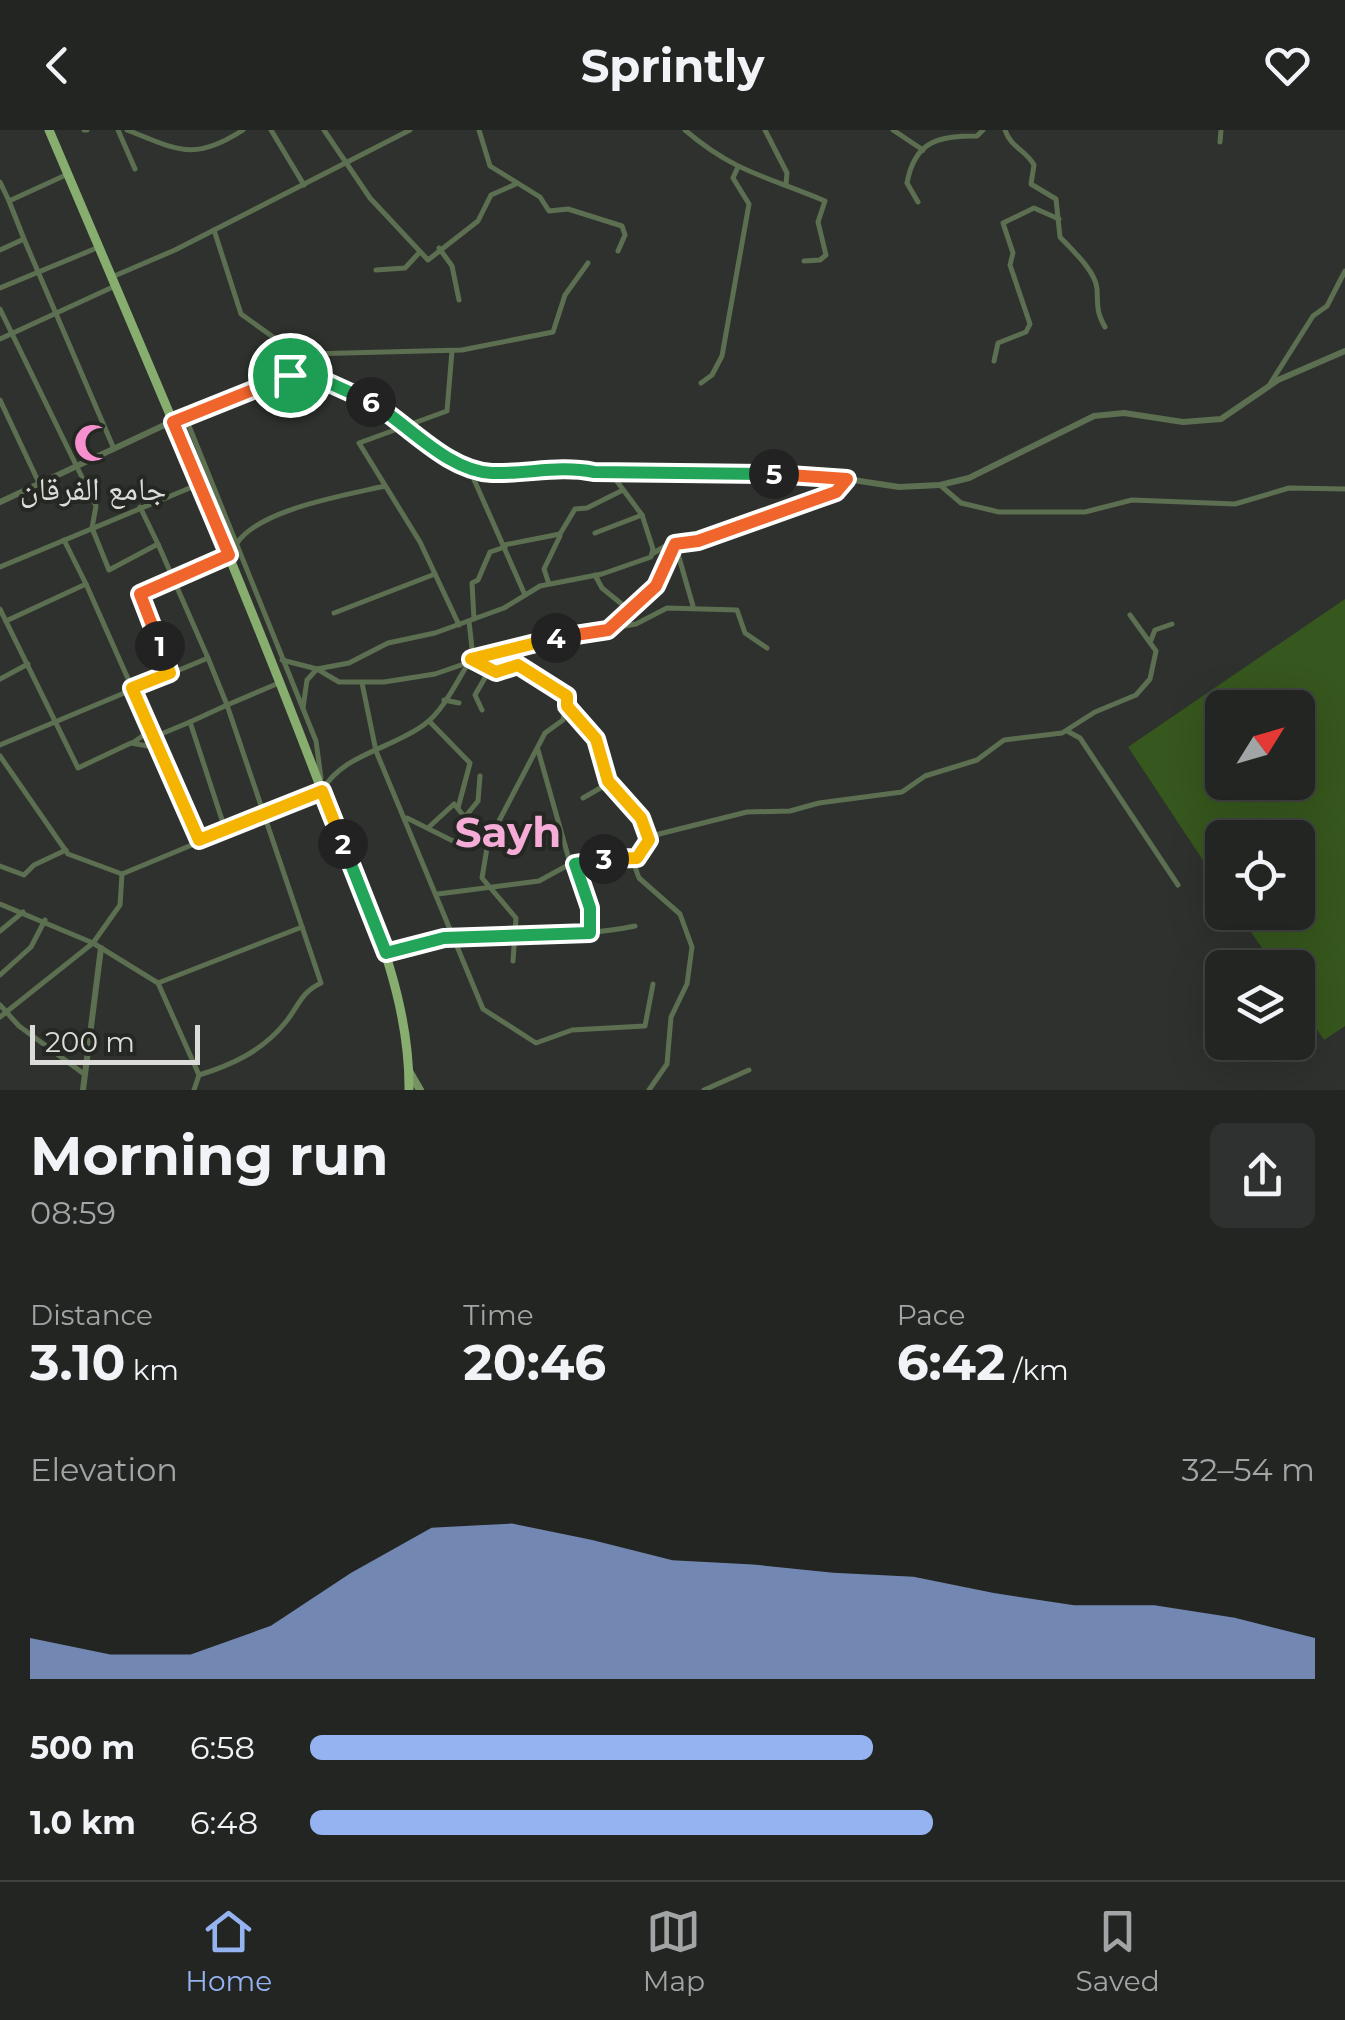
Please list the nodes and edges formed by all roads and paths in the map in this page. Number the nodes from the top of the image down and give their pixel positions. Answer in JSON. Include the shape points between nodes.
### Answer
{"nodes":[{"id":1,"x":49,"y":130,"type":"edge"},
{"id":2,"x":118,"y":130,"type":"edge"},
{"id":3,"x":127,"y":130,"type":"edge"},
{"id":4,"x":243,"y":130,"type":"edge"},
{"id":5,"x":271,"y":130,"type":"edge"},
{"id":6,"x":324,"y":130,"type":"edge"},
{"id":7,"x":410,"y":130,"type":"edge"},
{"id":8,"x":479,"y":130,"type":"edge"},
{"id":9,"x":685,"y":130,"type":"edge"},
{"id":10,"x":764,"y":130,"type":"edge"},
{"id":11,"x":893,"y":130,"type":"edge"},
{"id":12,"x":984,"y":130,"type":"edge"},
{"id":13,"x":1004,"y":130,"type":"edge"},
{"id":14,"x":1221,"y":130,"type":"edge"},
{"id":15,"x":1220,"y":142,"type":"dead end"},
{"id":16,"x":923,"y":150,"type":"junction"},
{"id":17,"x":344,"y":164,"type":"junction"},
{"id":18,"x":135,"y":169,"type":"dead end"},
{"id":19,"x":737,"y":169,"type":"junction"},
{"id":20,"x":68,"y":174,"type":"junction"},
{"id":21,"x":0,"y":182,"type":"edge"},
{"id":22,"x":304,"y":184,"type":"junction"},
{"id":23,"x":516,"y":184,"type":"junction"},
{"id":24,"x":786,"y":184,"type":"junction"},
{"id":25,"x":8,"y":201,"type":"junction"},
{"id":26,"x":918,"y":202,"type":"dead end"},
{"id":27,"x":1059,"y":219,"type":"junction"},
{"id":28,"x":214,"y":230,"type":"junction"},
{"id":29,"x":24,"y":239,"type":"junction"},
{"id":30,"x":99,"y":247,"type":"junction"},
{"id":31,"x":439,"y":248,"type":"junction"},
{"id":32,"x":0,"y":250,"type":"edge"},
{"id":33,"x":618,"y":250,"type":"dead end"},
{"id":34,"x":418,"y":254,"type":"junction"},
{"id":35,"x":804,"y":261,"type":"dead end"},
{"id":36,"x":588,"y":263,"type":"dead end"},
{"id":37,"x":40,"y":270,"type":"junction"},
{"id":38,"x":376,"y":270,"type":"dead end"},
{"id":39,"x":1345,"y":271,"type":"edge"},
{"id":40,"x":114,"y":282,"type":"junction"},
{"id":41,"x":0,"y":288,"type":"edge"},
{"id":42,"x":458,"y":300,"type":"dead end"},
{"id":43,"x":0,"y":309,"type":"edge"},
{"id":44,"x":58,"y":311,"type":"junction"},
{"id":45,"x":1105,"y":327,"type":"dead end"},
{"id":46,"x":14,"y":333,"type":"junction"},
{"id":47,"x":0,"y":338,"type":"edge"},
{"id":48,"x":452,"y":351,"type":"junction"},
{"id":49,"x":1345,"y":351,"type":"edge"},
{"id":50,"x":302,"y":358,"type":"junction"},
{"id":51,"x":994,"y":361,"type":"dead end"},
{"id":52,"x":296,"y":376,"type":"junction"},
{"id":53,"x":701,"y":383,"type":"dead end"},
{"id":54,"x":1270,"y":387,"type":"junction"},
{"id":55,"x":0,"y":400,"type":"edge"},
{"id":56,"x":185,"y":416,"type":"junction"},
{"id":57,"x":173,"y":422,"type":"junction"},
{"id":58,"x":408,"y":424,"type":"junction"},
{"id":59,"x":114,"y":449,"type":"junction"},
{"id":60,"x":79,"y":465,"type":"junction"},
{"id":61,"x":468,"y":466,"type":"junction"},
{"id":62,"x":610,"y":472,"type":"junction"},
{"id":63,"x":847,"y":479,"type":"junction"},
{"id":64,"x":40,"y":484,"type":"junction"},
{"id":65,"x":200,"y":484,"type":"junction"},
{"id":66,"x":940,"y":485,"type":"junction"},
{"id":67,"x":385,"y":486,"type":"junction"},
{"id":68,"x":623,"y":490,"type":"junction"},
{"id":69,"x":1345,"y":490,"type":"edge"},
{"id":70,"x":2,"y":498,"type":"edge"},
{"id":71,"x":140,"y":507,"type":"junction"},
{"id":72,"x":642,"y":515,"type":"junction"},
{"id":73,"x":92,"y":528,"type":"junction"},
{"id":74,"x":561,"y":533,"type":"junction"},
{"id":75,"x":595,"y":533,"type":"dead end"},
{"id":76,"x":64,"y":540,"type":"junction"},
{"id":77,"x":158,"y":544,"type":"junction"},
{"id":78,"x":236,"y":544,"type":"junction"},
{"id":79,"x":675,"y":544,"type":"junction"},
{"id":80,"x":505,"y":546,"type":"junction"},
{"id":81,"x":652,"y":554,"type":"junction"},
{"id":82,"x":229,"y":555,"type":"junction"},
{"id":83,"x":0,"y":568,"type":"edge"},
{"id":84,"x":435,"y":574,"type":"junction"},
{"id":85,"x":595,"y":576,"type":"junction"},
{"id":86,"x":173,"y":579,"type":"junction"},
{"id":87,"x":86,"y":584,"type":"junction"},
{"id":88,"x":549,"y":584,"type":"junction"},
{"id":89,"x":525,"y":595,"type":"junction"},
{"id":90,"x":693,"y":606,"type":"junction"},
{"id":91,"x":0,"y":609,"type":"edge"},
{"id":92,"x":629,"y":610,"type":"junction"},
{"id":93,"x":334,"y":613,"type":"dead end"},
{"id":94,"x":1130,"y":615,"type":"dead end"},
{"id":95,"x":471,"y":620,"type":"junction"},
{"id":96,"x":6,"y":621,"type":"junction"},
{"id":97,"x":1172,"y":624,"type":"dead end"},
{"id":98,"x":459,"y":625,"type":"junction"},
{"id":99,"x":608,"y":630,"type":"junction"},
{"id":100,"x":1151,"y":644,"type":"junction"},
{"id":101,"x":767,"y":648,"type":"dead end"},
{"id":102,"x":208,"y":658,"type":"junction"},
{"id":103,"x":472,"y":659,"type":"junction"},
{"id":104,"x":282,"y":660,"type":"junction"},
{"id":105,"x":28,"y":664,"type":"junction"},
{"id":106,"x":490,"y":669,"type":"junction"},
{"id":107,"x":317,"y":670,"type":"junction"},
{"id":108,"x":170,"y":673,"type":"junction"},
{"id":109,"x":0,"y":679,"type":"edge"},
{"id":110,"x":282,"y":682,"type":"junction"},
{"id":111,"x":362,"y":683,"type":"junction"},
{"id":112,"x":132,"y":688,"type":"junction"},
{"id":113,"x":444,"y":700,"type":"junction"},
{"id":114,"x":459,"y":703,"type":"dead end"},
{"id":115,"x":228,"y":705,"type":"junction"},
{"id":116,"x":567,"y":706,"type":"junction"},
{"id":117,"x":303,"y":708,"type":"junction"},
{"id":118,"x":482,"y":710,"type":"dead end"},
{"id":119,"x":55,"y":719,"type":"junction"},
{"id":120,"x":190,"y":722,"type":"junction"},
{"id":121,"x":429,"y":722,"type":"junction"},
{"id":122,"x":1064,"y":731,"type":"junction"},
{"id":123,"x":152,"y":733,"type":"junction"},
{"id":124,"x":131,"y":743,"type":"junction"},
{"id":125,"x":0,"y":745,"type":"edge"},
{"id":126,"x":159,"y":748,"type":"junction"},
{"id":127,"x":537,"y":748,"type":"junction"},
{"id":128,"x":376,"y":750,"type":"junction"},
{"id":129,"x":0,"y":756,"type":"edge"},
{"id":130,"x":480,"y":776,"type":"dead end"},
{"id":131,"x":609,"y":783,"type":"junction"},
{"id":132,"x":322,"y":791,"type":"junction"},
{"id":133,"x":583,"y":798,"type":"dead end"},
{"id":134,"x":458,"y":808,"type":"junction"},
{"id":135,"x":264,"y":816,"type":"junction"},
{"id":136,"x":464,"y":817,"type":"junction"},
{"id":137,"x":407,"y":818,"type":"junction"},
{"id":138,"x":429,"y":828,"type":"junction"},
{"id":139,"x":226,"y":832,"type":"junction"},
{"id":140,"x":472,"y":835,"type":"junction"},
{"id":141,"x":199,"y":840,"type":"junction"},
{"id":142,"x":649,"y":840,"type":"junction"},
{"id":143,"x":488,"y":842,"type":"junction"},
{"id":144,"x":66,"y":850,"type":"junction"},
{"id":145,"x":637,"y":858,"type":"junction"},
{"id":146,"x":573,"y":864,"type":"junction"},
{"id":147,"x":0,"y":866,"type":"edge"},
{"id":148,"x":122,"y":874,"type":"junction"},
{"id":149,"x":1178,"y":884,"type":"dead end"},
{"id":150,"x":494,"y":890,"type":"junction"},
{"id":151,"x":438,"y":894,"type":"junction"},
{"id":152,"x":0,"y":904,"type":"edge"},
{"id":153,"x":23,"y":912,"type":"junction"},
{"id":154,"x":45,"y":920,"type":"junction"},
{"id":155,"x":303,"y":926,"type":"junction"},
{"id":156,"x":635,"y":926,"type":"dead end"},
{"id":157,"x":0,"y":931,"type":"edge"},
{"id":158,"x":515,"y":932,"type":"junction"},
{"id":159,"x":590,"y":933,"type":"junction"},
{"id":160,"x":450,"y":937,"type":"junction"},
{"id":161,"x":97,"y":945,"type":"junction"},
{"id":162,"x":386,"y":953,"type":"junction"},
{"id":163,"x":513,"y":961,"type":"dead end"},
{"id":164,"x":0,"y":975,"type":"edge"},
{"id":165,"x":158,"y":983,"type":"junction"},
{"id":166,"x":653,"y":984,"type":"dead end"},
{"id":167,"x":0,"y":1005,"type":"edge"},
{"id":168,"x":7,"y":1012,"type":"junction"},
{"id":169,"x":0,"y":1017,"type":"edge"},
{"id":170,"x":750,"y":1070,"type":"dead end"},
{"id":171,"x":409,"y":1071,"type":"junction"},
{"id":172,"x":84,"y":1074,"type":"junction"},
{"id":173,"x":198,"y":1076,"type":"junction"},
{"id":174,"x":83,"y":1090,"type":"edge"},
{"id":175,"x":194,"y":1090,"type":"edge"},
{"id":176,"x":408,"y":1090,"type":"edge"},
{"id":177,"x":420,"y":1090,"type":"edge"},
{"id":178,"x":649,"y":1090,"type":"edge"},
{"id":179,"x":704,"y":1090,"type":"edge"}],
"edges":[{"from":1,"to":20,"type":"main road"},
{"from":2,"to":18,"type":"street"},
{"from":3,"to":4,"type":"street","via":[[181,152],[212,151]]},
{"from":5,"to":22,"type":"street"},
{"from":6,"to":17,"type":"street"},
{"from":7,"to":17,"type":"street"},
{"from":8,"to":23,"type":"street","via":[[490,166]]},
{"from":9,"to":19,"type":"street"},
{"from":10,"to":24,"type":"street","via":[[787,173]]},
{"from":11,"to":16,"type":"street"},
{"from":12,"to":16,"type":"street","via":[[939,138]]},
{"from":13,"to":27,"type":"street","via":[[1034,165],[1031,184],[1053,194]]},
{"from":14,"to":15,"type":"street"},
{"from":16,"to":26,"type":"street","via":[[908,182]]},
{"from":17,"to":22,"type":"street"},
{"from":17,"to":34,"type":"street"},
{"from":19,"to":24,"type":"street"},
{"from":19,"to":53,"type":"street","via":[[733,178],[748,197],[748,220],[722,356]]},
{"from":20,"to":25,"type":"street"},
{"from":20,"to":30,"type":"main road"},
{"from":21,"to":25,"type":"street"},
{"from":22,"to":28,"type":"street"},
{"from":23,"to":31,"type":"street","via":[[496,191],[478,221]]},
{"from":23,"to":33,"type":"street","via":[[554,214],[568,208],[622,226],[626,236]]},
{"from":24,"to":35,"type":"street","via":[[826,203],[818,222],[825,257]]},
{"from":25,"to":29,"type":"street"},
{"from":27,"to":45,"type":"street","via":[[1060,237],[1096,284],[1094,306]]},
{"from":27,"to":51,"type":"street","via":[[1034,208],[1004,223],[1030,324],[1026,332],[998,342]]},
{"from":28,"to":40,"type":"street"},
{"from":28,"to":50,"type":"street","via":[[241,314]]},
{"from":29,"to":32,"type":"street"},
{"from":29,"to":37,"type":"street"},
{"from":30,"to":37,"type":"street"},
{"from":30,"to":40,"type":"main road"},
{"from":31,"to":34,"type":"street","via":[[428,260]]},
{"from":31,"to":42,"type":"street","via":[[452,266]]},
{"from":34,"to":38,"type":"street","via":[[405,268]]},
{"from":36,"to":48,"type":"street","via":[[565,294],[553,332]]},
{"from":37,"to":41,"type":"street"},
{"from":37,"to":44,"type":"street"},
{"from":39,"to":54,"type":"street","via":[[1277,366]]},
{"from":40,"to":44,"type":"street"},
{"from":40,"to":57,"type":"main road"},
{"from":43,"to":46,"type":"street"},
{"from":44,"to":46,"type":"street"},
{"from":44,"to":59,"type":"street"},
{"from":46,"to":47,"type":"street"},
{"from":46,"to":60,"type":"street"},
{"from":48,"to":50,"type":"street","via":[[340,351]]},
{"from":48,"to":58,"type":"street","via":[[447,411]]},
{"from":49,"to":54,"type":"street"},
{"from":50,"to":52,"type":"street"},
{"from":52,"to":56,"type":"street"},
{"from":52,"to":58,"type":"street","via":[[327,382]]},
{"from":54,"to":66,"type":"street","via":[[1221,419],[1094,416],[970,478]]},
{"from":55,"to":64,"type":"street"},
{"from":56,"to":57,"type":"street"},
{"from":56,"to":78,"type":"street"},
{"from":57,"to":59,"type":"street"},
{"from":57,"to":65,"type":"main road"},
{"from":58,"to":61,"type":"street"},
{"from":58,"to":67,"type":"street","via":[[359,443]]},
{"from":59,"to":60,"type":"street"},
{"from":60,"to":64,"type":"street"},
{"from":60,"to":73,"type":"street","via":[[96,506]]},
{"from":61,"to":62,"type":"street","via":[[489,473],[566,466]]},
{"from":61,"to":80,"type":"street"},
{"from":62,"to":63,"type":"street"},
{"from":62,"to":68,"type":"street"},
{"from":63,"to":66,"type":"street"},
{"from":63,"to":79,"type":"street","via":[[836,492]]},
{"from":64,"to":70,"type":"street"},
{"from":65,"to":71,"type":"street"},
{"from":65,"to":82,"type":"main road"},
{"from":66,"to":69,"type":"street","via":[[961,503],[999,512],[1085,512],[1132,500],[1236,504],[1289,488]]},
{"from":67,"to":78,"type":"street","via":[[280,516]]},
{"from":67,"to":84,"type":"street"},
{"from":68,"to":72,"type":"street"},
{"from":68,"to":74,"type":"street","via":[[575,509]]},
{"from":71,"to":73,"type":"street"},
{"from":71,"to":77,"type":"street"},
{"from":72,"to":75,"type":"street"},
{"from":72,"to":81,"type":"street"},
{"from":73,"to":76,"type":"street"},
{"from":73,"to":77,"type":"street","via":[[109,570]]},
{"from":74,"to":80,"type":"street"},
{"from":74,"to":88,"type":"street","via":[[544,570]]},
{"from":76,"to":83,"type":"street"},
{"from":76,"to":87,"type":"street"},
{"from":77,"to":86,"type":"street"},
{"from":78,"to":104,"type":"street"},
{"from":79,"to":81,"type":"street"},
{"from":79,"to":90,"type":"street"},
{"from":79,"to":92,"type":"street","via":[[656,586]]},
{"from":80,"to":89,"type":"street"},
{"from":80,"to":95,"type":"street","via":[[490,552],[472,583]]},
{"from":81,"to":85,"type":"street"},
{"from":82,"to":86,"type":"street"},
{"from":82,"to":110,"type":"main road"},
{"from":84,"to":93,"type":"street"},
{"from":84,"to":98,"type":"street"},
{"from":85,"to":88,"type":"street"},
{"from":85,"to":92,"type":"street"},
{"from":86,"to":102,"type":"street"},
{"from":86,"to":108,"type":"street","via":[[140,594]]},
{"from":87,"to":96,"type":"street"},
{"from":87,"to":112,"type":"street"},
{"from":88,"to":89,"type":"street"},
{"from":89,"to":95,"type":"street"},
{"from":90,"to":99,"type":"street"},
{"from":90,"to":101,"type":"street","via":[[697,612],[737,610],[745,633]]},
{"from":91,"to":96,"type":"street"},
{"from":92,"to":99,"type":"street"},
{"from":94,"to":100,"type":"street"},
{"from":95,"to":98,"type":"street"},
{"from":95,"to":103,"type":"street"},
{"from":96,"to":105,"type":"street"},
{"from":97,"to":100,"type":"street","via":[[1155,630]]},
{"from":98,"to":107,"type":"street"},
{"from":99,"to":103,"type":"street"},
{"from":100,"to":122,"type":"street","via":[[1155,666],[1136,695]]},
{"from":102,"to":108,"type":"street"},
{"from":102,"to":115,"type":"street"},
{"from":103,"to":106,"type":"street"},
{"from":103,"to":111,"type":"street","via":[[435,674]]},
{"from":103,"to":113,"type":"street"},
{"from":104,"to":107,"type":"street"},
{"from":104,"to":117,"type":"street"},
{"from":105,"to":109,"type":"street"},
{"from":105,"to":119,"type":"street"},
{"from":106,"to":116,"type":"street","via":[[518,665],[567,696]]},
{"from":106,"to":118,"type":"street","via":[[475,695]]},
{"from":107,"to":111,"type":"street","via":[[339,682]]},
{"from":107,"to":117,"type":"street","via":[[307,680]]},
{"from":108,"to":112,"type":"street"},
{"from":110,"to":115,"type":"street"},
{"from":110,"to":132,"type":"main road"},
{"from":111,"to":128,"type":"street"},
{"from":112,"to":119,"type":"street"},
{"from":112,"to":123,"type":"street"},
{"from":113,"to":114,"type":"street"},
{"from":113,"to":121,"type":"street"},
{"from":115,"to":120,"type":"street"},
{"from":115,"to":135,"type":"street"},
{"from":116,"to":127,"type":"street"},
{"from":116,"to":131,"type":"street","via":[[596,739]]},
{"from":117,"to":132,"type":"street","via":[[316,741]]},
{"from":119,"to":124,"type":"street","via":[[78,768]]},
{"from":119,"to":125,"type":"street"},
{"from":120,"to":123,"type":"street"},
{"from":120,"to":139,"type":"street"},
{"from":121,"to":128,"type":"street"},
{"from":121,"to":134,"type":"street","via":[[470,763]]},
{"from":122,"to":142,"type":"street","via":[[1004,740],[977,760],[925,776],[902,792],[747,812]]},
{"from":122,"to":149,"type":"street","via":[[1080,738]]},
{"from":123,"to":124,"type":"street"},
{"from":123,"to":126,"type":"street"},
{"from":124,"to":126,"type":"street"},
{"from":126,"to":141,"type":"street"},
{"from":127,"to":143,"type":"street"},
{"from":127,"to":146,"type":"street"},
{"from":128,"to":132,"type":"street","via":[[333,771]]},
{"from":128,"to":137,"type":"street"},
{"from":129,"to":144,"type":"street"},
{"from":130,"to":136,"type":"street","via":[[478,801]]},
{"from":131,"to":133,"type":"street"},
{"from":131,"to":142,"type":"street","via":[[641,818]]},
{"from":132,"to":135,"type":"street"},
{"from":132,"to":162,"type":"main road"},
{"from":134,"to":136,"type":"street"},
{"from":134,"to":138,"type":"street","via":[[454,804]]},
{"from":135,"to":139,"type":"street"},
{"from":135,"to":155,"type":"street"},
{"from":136,"to":140,"type":"street"},
{"from":137,"to":138,"type":"street"},
{"from":137,"to":151,"type":"street"},
{"from":138,"to":140,"type":"street","via":[[453,841]]},
{"from":139,"to":141,"type":"street"},
{"from":140,"to":143,"type":"street"},
{"from":141,"to":148,"type":"street"},
{"from":142,"to":145,"type":"street"},
{"from":143,"to":150,"type":"street","via":[[482,878]]},
{"from":144,"to":147,"type":"street","via":[[24,875]]},
{"from":144,"to":148,"type":"street"},
{"from":145,"to":146,"type":"street"},
{"from":145,"to":178,"type":"street","via":[[639,878],[680,914],[692,946],[688,984],[670,1017],[667,1064]]},
{"from":146,"to":150,"type":"street","via":[[539,882]]},
{"from":146,"to":159,"type":"street","via":[[590,908]]},
{"from":148,"to":161,"type":"street","via":[[120,905]]},
{"from":150,"to":151,"type":"street"},
{"from":150,"to":158,"type":"street","via":[[516,918]]},
{"from":151,"to":160,"type":"street"},
{"from":152,"to":153,"type":"street"},
{"from":153,"to":154,"type":"street"},
{"from":153,"to":157,"type":"street"},
{"from":154,"to":161,"type":"street"},
{"from":154,"to":164,"type":"street","via":[[31,947]]},
{"from":155,"to":165,"type":"street"},
{"from":155,"to":173,"type":"street","via":[[321,983],[303,992],[284,1024],[258,1048]]},
{"from":156,"to":159,"type":"street"},
{"from":158,"to":159,"type":"street"},
{"from":158,"to":160,"type":"street"},
{"from":158,"to":163,"type":"street"},
{"from":160,"to":162,"type":"street"},
{"from":160,"to":166,"type":"street","via":[[483,1010],[536,1043],[572,1030],[645,1026]]},
{"from":161,"to":165,"type":"street"},
{"from":161,"to":168,"type":"street"},
{"from":161,"to":172,"type":"street"},
{"from":162,"to":171,"type":"main road"},
{"from":165,"to":173,"type":"street"},
{"from":167,"to":168,"type":"street"},
{"from":168,"to":169,"type":"street"},
{"from":168,"to":172,"type":"street"},
{"from":170,"to":179,"type":"street"},
{"from":171,"to":176,"type":"main road"},
{"from":171,"to":177,"type":"main road"},
{"from":172,"to":174,"type":"street"},
{"from":173,"to":175,"type":"street"}]}
